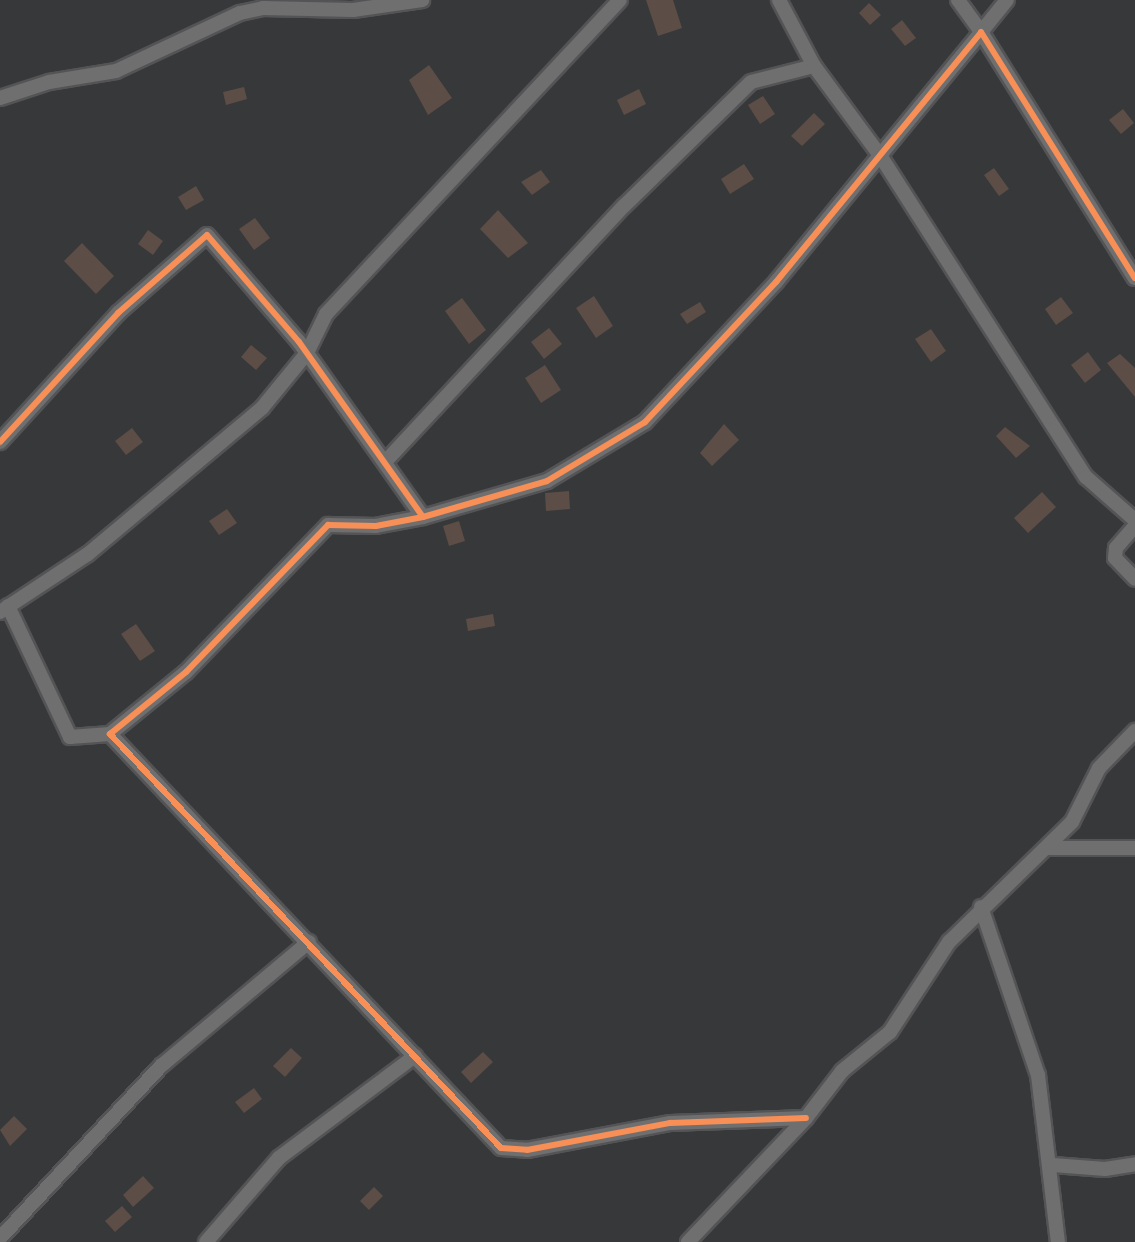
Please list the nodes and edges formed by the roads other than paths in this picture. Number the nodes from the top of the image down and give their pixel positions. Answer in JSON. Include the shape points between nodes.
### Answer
{"nodes":[{"id":1,"x":422,"y":0,"type":"edge"},
{"id":2,"x":620,"y":0,"type":"edge"},
{"id":3,"x":779,"y":0,"type":"edge"},
{"id":4,"x":958,"y":0,"type":"edge"},
{"id":5,"x":1007,"y":0,"type":"edge"},
{"id":6,"x":262,"y":4,"type":"edge"},
{"id":7,"x":981,"y":32,"type":"junction"},
{"id":8,"x":814,"y":66,"type":"junction"},
{"id":9,"x":0,"y":98,"type":"edge"},
{"id":10,"x":881,"y":157,"type":"junction"},
{"id":11,"x":1135,"y":279,"type":"edge"},
{"id":12,"x":307,"y":353,"type":"junction"},
{"id":13,"x":0,"y":442,"type":"edge"},
{"id":14,"x":385,"y":462,"type":"junction"},
{"id":15,"x":423,"y":517,"type":"junction"},
{"id":16,"x":1135,"y":520,"type":"edge"},
{"id":17,"x":1135,"y":526,"type":"edge"},
{"id":18,"x":1135,"y":579,"type":"edge"},
{"id":19,"x":4,"y":609,"type":"edge"},
{"id":20,"x":1135,"y":730,"type":"edge"},
{"id":21,"x":110,"y":734,"type":"junction"},
{"id":22,"x":1047,"y":848,"type":"junction"},
{"id":23,"x":1135,"y":848,"type":"edge"},
{"id":24,"x":981,"y":907,"type":"junction"},
{"id":25,"x":309,"y":942,"type":"junction"},
{"id":26,"x":416,"y":1056,"type":"junction"},
{"id":27,"x":806,"y":1118,"type":"junction"},
{"id":28,"x":1135,"y":1164,"type":"edge"},
{"id":29,"x":1053,"y":1165,"type":"junction"},
{"id":30,"x":0,"y":1238,"type":"edge"},
{"id":31,"x":206,"y":1242,"type":"edge"},
{"id":32,"x":688,"y":1242,"type":"edge"},
{"id":33,"x":1058,"y":1242,"type":"edge"}],
"edges":[{"from":1,"to":6,"type":"street","via":[[352,10]]},
{"from":2,"to":12,"type":"street","via":[[326,314]]},
{"from":3,"to":8,"type":"street"},
{"from":4,"to":7,"type":"street"},
{"from":5,"to":7,"type":"street"},
{"from":6,"to":9,"type":"street","via":[[116,71]]},
{"from":7,"to":10,"type":"street"},
{"from":7,"to":11,"type":"street"},
{"from":8,"to":10,"type":"street"},
{"from":8,"to":14,"type":"street","via":[[751,82],[624,206]]},
{"from":10,"to":15,"type":"street","via":[[776,282],[645,422],[547,481]]},
{"from":10,"to":16,"type":"street","via":[[1086,477]]},
{"from":12,"to":13,"type":"street","via":[[207,235],[118,313]]},
{"from":12,"to":14,"type":"street"},
{"from":12,"to":19,"type":"street","via":[[262,408],[88,554]]},
{"from":14,"to":15,"type":"street"},
{"from":15,"to":21,"type":"street","via":[[376,526],[328,525],[186,672]]},
{"from":17,"to":18,"type":"street","via":[[1116,548],[1115,558]]},
{"from":19,"to":21,"type":"street","via":[[70,737]]},
{"from":20,"to":22,"type":"street","via":[[1099,768],[1072,822]]},
{"from":21,"to":25,"type":"street"},
{"from":22,"to":23,"type":"street"},
{"from":22,"to":24,"type":"street"},
{"from":24,"to":27,"type":"street","via":[[949,942],[890,1032],[842,1071]]},
{"from":24,"to":29,"type":"street","via":[[1038,1076]]},
{"from":25,"to":26,"type":"street"},
{"from":25,"to":30,"type":"street","via":[[161,1066]]},
{"from":26,"to":27,"type":"street","via":[[501,1148],[527,1150],[670,1123]]},
{"from":26,"to":31,"type":"street","via":[[279,1158]]},
{"from":27,"to":32,"type":"street"},
{"from":28,"to":29,"type":"street","via":[[1106,1169]]},
{"from":29,"to":33,"type":"street"}]}
